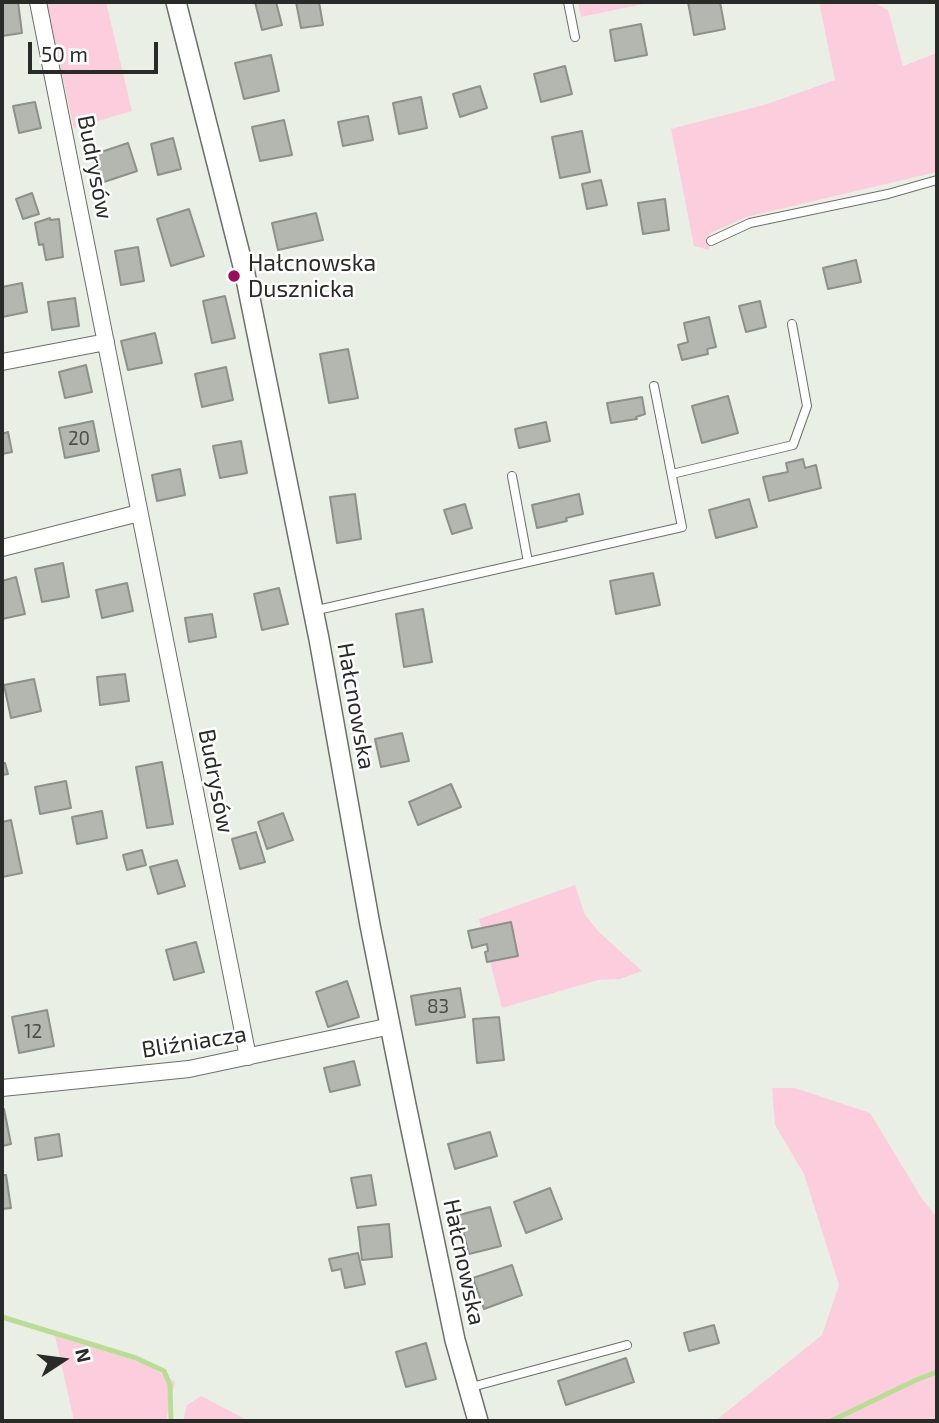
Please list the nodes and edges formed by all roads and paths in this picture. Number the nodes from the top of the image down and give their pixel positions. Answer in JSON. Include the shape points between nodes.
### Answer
{"nodes":[{"id":1,"x":38,"y":2,"type":"edge"},
{"id":2,"x":176,"y":2,"type":"edge"},
{"id":3,"x":568,"y":2,"type":"edge"},
{"id":4,"x":575,"y":37,"type":"dead end"},
{"id":5,"x":937,"y":180,"type":"edge"},
{"id":6,"x":711,"y":241,"type":"dead end"},
{"id":7,"x":792,"y":324,"type":"dead end"},
{"id":8,"x":106,"y":342,"type":"junction"},
{"id":9,"x":2,"y":362,"type":"edge"},
{"id":10,"x":654,"y":386,"type":"dead end"},
{"id":11,"x":672,"y":474,"type":"junction"},
{"id":12,"x":512,"y":476,"type":"dead end"},
{"id":13,"x":138,"y":513,"type":"junction"},
{"id":14,"x":2,"y":548,"type":"edge"},
{"id":15,"x":528,"y":562,"type":"junction"},
{"id":16,"x":313,"y":611,"type":"junction"},
{"id":17,"x":391,"y":1026,"type":"junction"},
{"id":18,"x":248,"y":1057,"type":"junction"},
{"id":19,"x":2,"y":1088,"type":"edge"},
{"id":20,"x":627,"y":1345,"type":"dead end"},
{"id":21,"x":468,"y":1388,"type":"junction"},
{"id":22,"x":478,"y":1421,"type":"edge"}],
"edges":[{"from":1,"to":8,"type":"street","name":"Budrysów"},
{"from":2,"to":16,"type":"street","name":"Hałcnowska","via":[[245,274]]},
{"from":3,"to":4,"type":"lane"},
{"from":5,"to":6,"type":"lane","via":[[750,223]]},
{"from":7,"to":11,"type":"lane","via":[[807,406],[793,444]]},
{"from":8,"to":9,"type":"street"},
{"from":8,"to":13,"type":"street","name":"Budrysów"},
{"from":10,"to":11,"type":"lane"},
{"from":11,"to":15,"type":"lane","via":[[682,527]]},
{"from":12,"to":15,"type":"lane"},
{"from":13,"to":14,"type":"street"},
{"from":13,"to":18,"type":"street","name":"Budrysów"},
{"from":15,"to":16,"type":"lane"},
{"from":16,"to":17,"type":"street","name":"Hałcnowska"},
{"from":17,"to":18,"type":"street","name":"Bliźniacza"},
{"from":17,"to":21,"type":"street","name":"Hałcnowska"},
{"from":18,"to":19,"type":"street","name":"Bliźniacza","via":[[189,1069]]},
{"from":20,"to":21,"type":"lane"},
{"from":21,"to":22,"type":"street","name":"Hałcnowska"}]}
